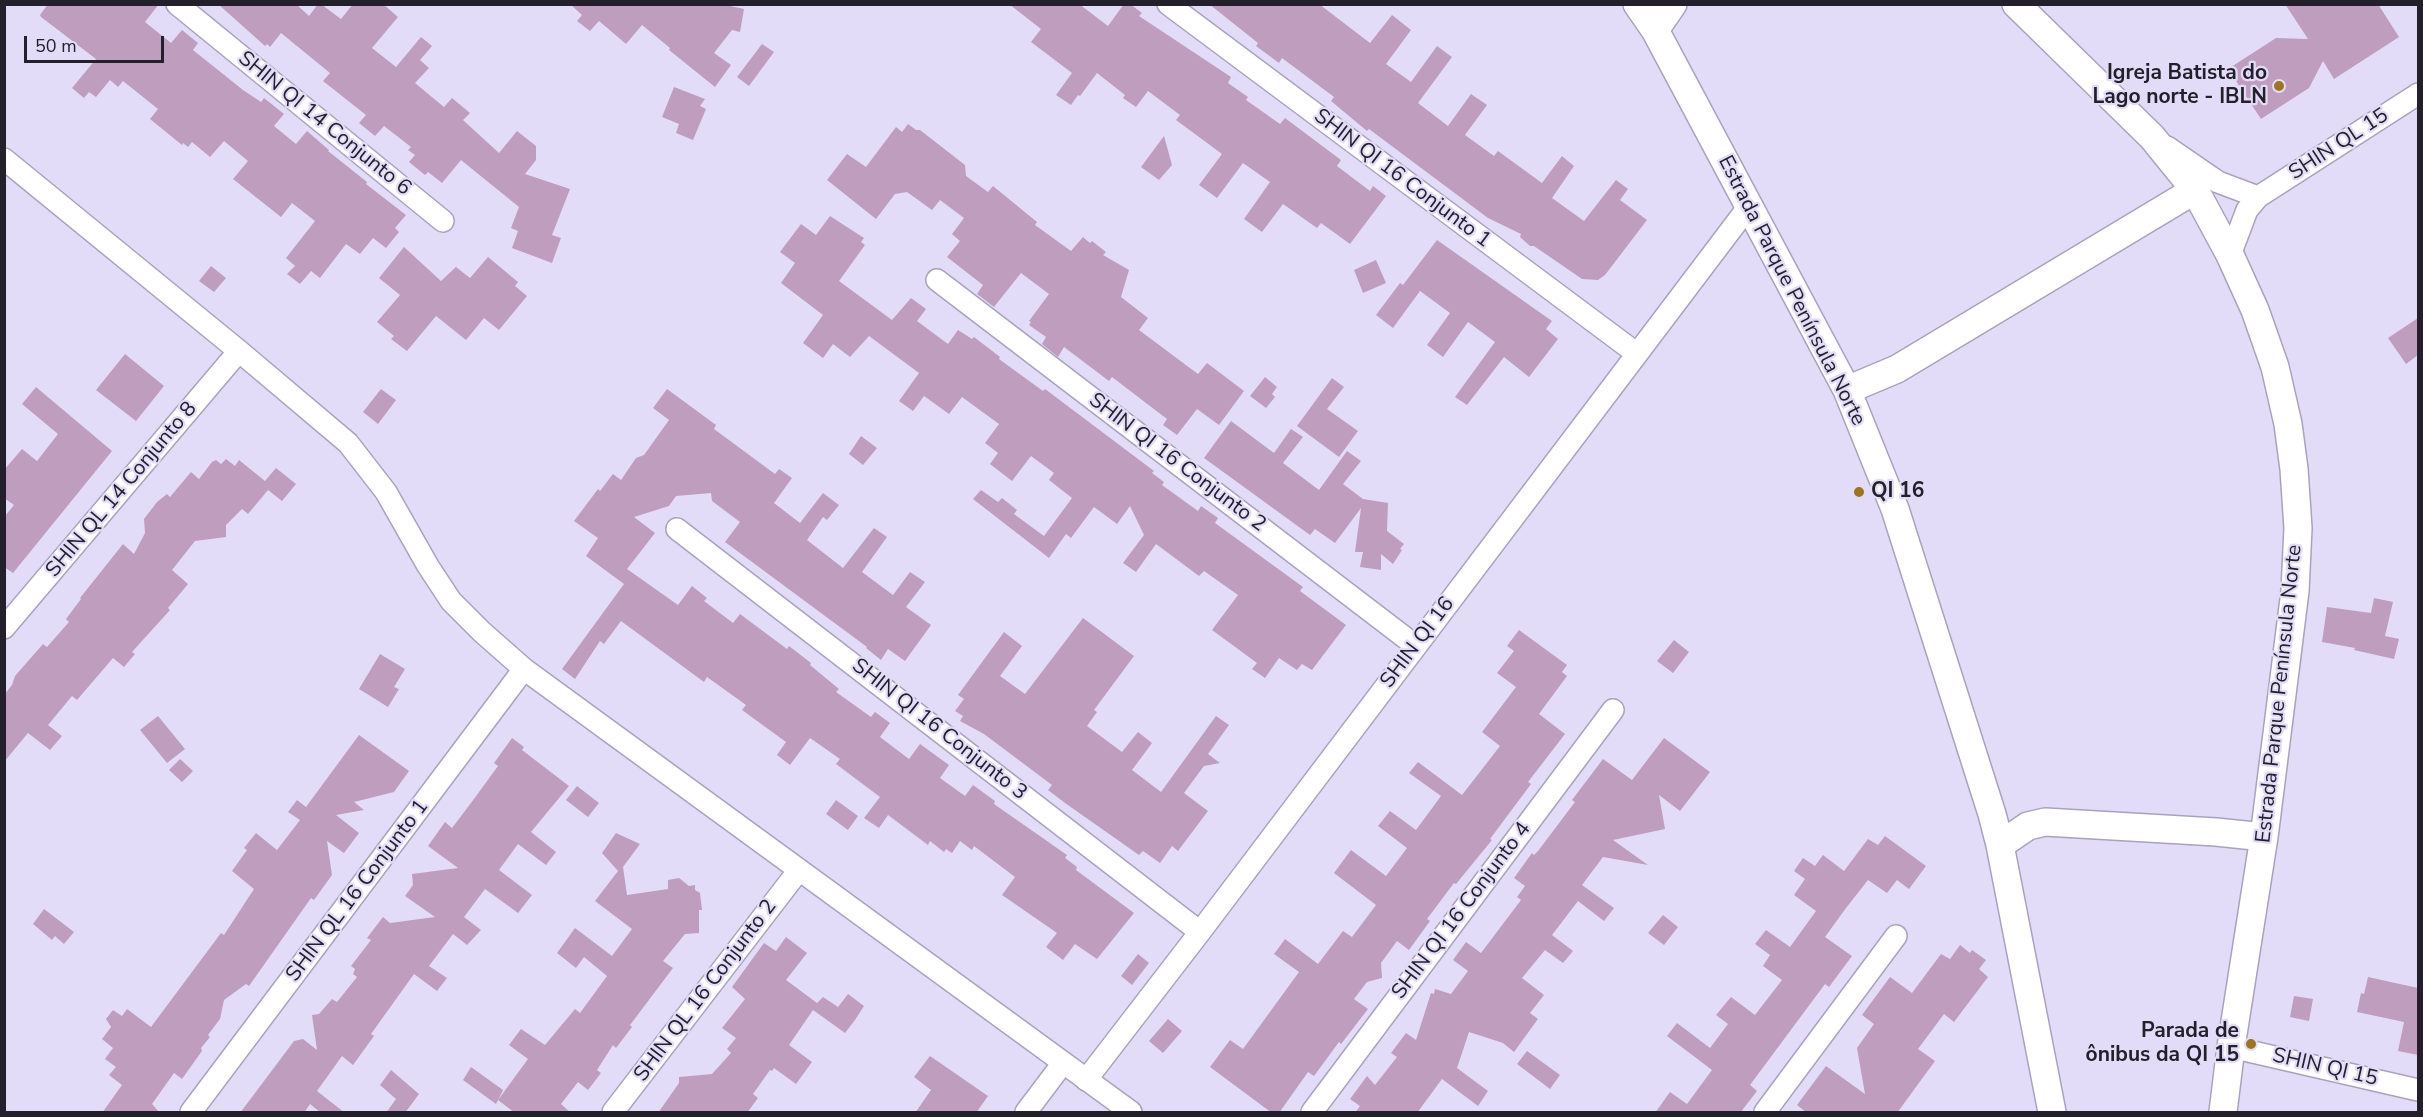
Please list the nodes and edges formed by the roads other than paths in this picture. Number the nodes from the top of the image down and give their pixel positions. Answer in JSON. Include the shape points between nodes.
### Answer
{"nodes":[{"id":1,"x":177,"y":4,"type":"edge"},
{"id":2,"x":1168,"y":4,"type":"edge"},
{"id":3,"x":1637,"y":4,"type":"edge"},
{"id":4,"x":1673,"y":4,"type":"edge"},
{"id":5,"x":2016,"y":4,"type":"edge"},
{"id":6,"x":1655,"y":30,"type":"junction"},
{"id":7,"x":2418,"y":94,"type":"edge"},
{"id":8,"x":2152,"y":137,"type":"junction"},
{"id":9,"x":4,"y":159,"type":"edge"},
{"id":10,"x":2195,"y":190,"type":"junction"},
{"id":11,"x":2258,"y":196,"type":"junction"},
{"id":12,"x":1749,"y":206,"type":"junction"},
{"id":13,"x":443,"y":221,"type":"dead end"},
{"id":14,"x":2230,"y":255,"type":"junction"},
{"id":15,"x":937,"y":280,"type":"dead end"},
{"id":16,"x":239,"y":351,"type":"junction"},
{"id":17,"x":1636,"y":353,"type":"junction"},
{"id":18,"x":1847,"y":390,"type":"junction"},
{"id":19,"x":677,"y":529,"type":"dead end"},
{"id":20,"x":4,"y":628,"type":"edge"},
{"id":21,"x":1416,"y":646,"type":"junction"},
{"id":22,"x":524,"y":669,"type":"junction"},
{"id":23,"x":1613,"y":710,"type":"dead end"},
{"id":24,"x":2264,"y":837,"type":"junction"},
{"id":25,"x":2000,"y":844,"type":"junction"},
{"id":26,"x":799,"y":870,"type":"junction"},
{"id":27,"x":1200,"y":932,"type":"junction"},
{"id":28,"x":1896,"y":936,"type":"dead end"},
{"id":29,"x":2231,"y":1047,"type":"junction"},
{"id":30,"x":1063,"y":1063,"type":"junction"},
{"id":31,"x":1086,"y":1080,"type":"junction"},
{"id":32,"x":2418,"y":1090,"type":"edge"},
{"id":33,"x":191,"y":1113,"type":"edge"},
{"id":34,"x":614,"y":1113,"type":"edge"},
{"id":35,"x":1026,"y":1113,"type":"edge"},
{"id":36,"x":1131,"y":1113,"type":"edge"},
{"id":37,"x":1311,"y":1113,"type":"edge"},
{"id":38,"x":1765,"y":1113,"type":"edge"},
{"id":39,"x":2052,"y":1113,"type":"edge"},
{"id":40,"x":2223,"y":1113,"type":"edge"}],
"edges":[{"from":1,"to":13,"type":"street","name":"SHIN QI 14 Conjunto 6"},
{"from":2,"to":17,"type":"street","name":"SHIN QI 16 Conjunto 1"},
{"from":3,"to":6,"type":"main road","name":"Estrada Parque Península Norte"},
{"from":4,"to":6,"type":"main road"},
{"from":5,"to":8,"type":"main road","name":"Estrada Parque Península Norte"},
{"from":6,"to":12,"type":"main road","name":"Estrada Parque Península Norte"},
{"from":7,"to":11,"type":"street","name":"SHIN QL 15"},
{"from":8,"to":10,"type":"main road","name":"Estrada Parque Península Norte"},
{"from":8,"to":11,"type":"street","via":[[2218,182]]},
{"from":9,"to":16,"type":"street"},
{"from":10,"to":14,"type":"main road","name":"Estrada Parque Península Norte"},
{"from":10,"to":18,"type":"main road","via":[[1897,369]]},
{"from":11,"to":14,"type":"street","name":"SHIN QL 15","via":[[2247,210]]},
{"from":12,"to":17,"type":"street","name":"SHIN QI 16"},
{"from":12,"to":18,"type":"main road","name":"Estrada Parque Península Norte"},
{"from":14,"to":24,"type":"main road","name":"Estrada Parque Península Norte","via":[[2255,310],[2281,389],[2294,469],[2298,528],[2295,591]]},
{"from":15,"to":21,"type":"street","name":"SHIN QI 16 Conjunto 2"},
{"from":16,"to":20,"type":"street","name":"SHIN QL 14 Conjunto 8"},
{"from":16,"to":22,"type":"street","via":[[348,443],[386,492],[451,601]]},
{"from":17,"to":21,"type":"street","name":"SHIN QI 16"},
{"from":18,"to":25,"type":"main road","name":"Estrada Parque Península Norte","via":[[1894,509]]},
{"from":19,"to":27,"type":"street","name":"SHIN QI 16 Conjunto 3"},
{"from":21,"to":27,"type":"street","name":"SHIN QI 16"},
{"from":22,"to":26,"type":"street"},
{"from":22,"to":33,"type":"street","name":"SHIN QL 16 Conjunto 1"},
{"from":23,"to":37,"type":"street","name":"SHIN QI 16 Conjunto 4"},
{"from":24,"to":25,"type":"main road","via":[[2045,822],[2028,826]]},
{"from":24,"to":29,"type":"main road","name":"Estrada Parque Península Norte"},
{"from":25,"to":39,"type":"main road","name":"Estrada Parque Península Norte"},
{"from":26,"to":30,"type":"street"},
{"from":26,"to":34,"type":"street","name":"SHIN QL 16 Conjunto 2"},
{"from":27,"to":31,"type":"street","name":"SHIN QI 16"},
{"from":28,"to":38,"type":"street"},
{"from":29,"to":32,"type":"street","name":"SHIN QI 15"},
{"from":29,"to":40,"type":"main road","name":"Estrada Parque Península Norte"},
{"from":30,"to":31,"type":"street"},
{"from":30,"to":35,"type":"street"},
{"from":31,"to":36,"type":"street"}]}
